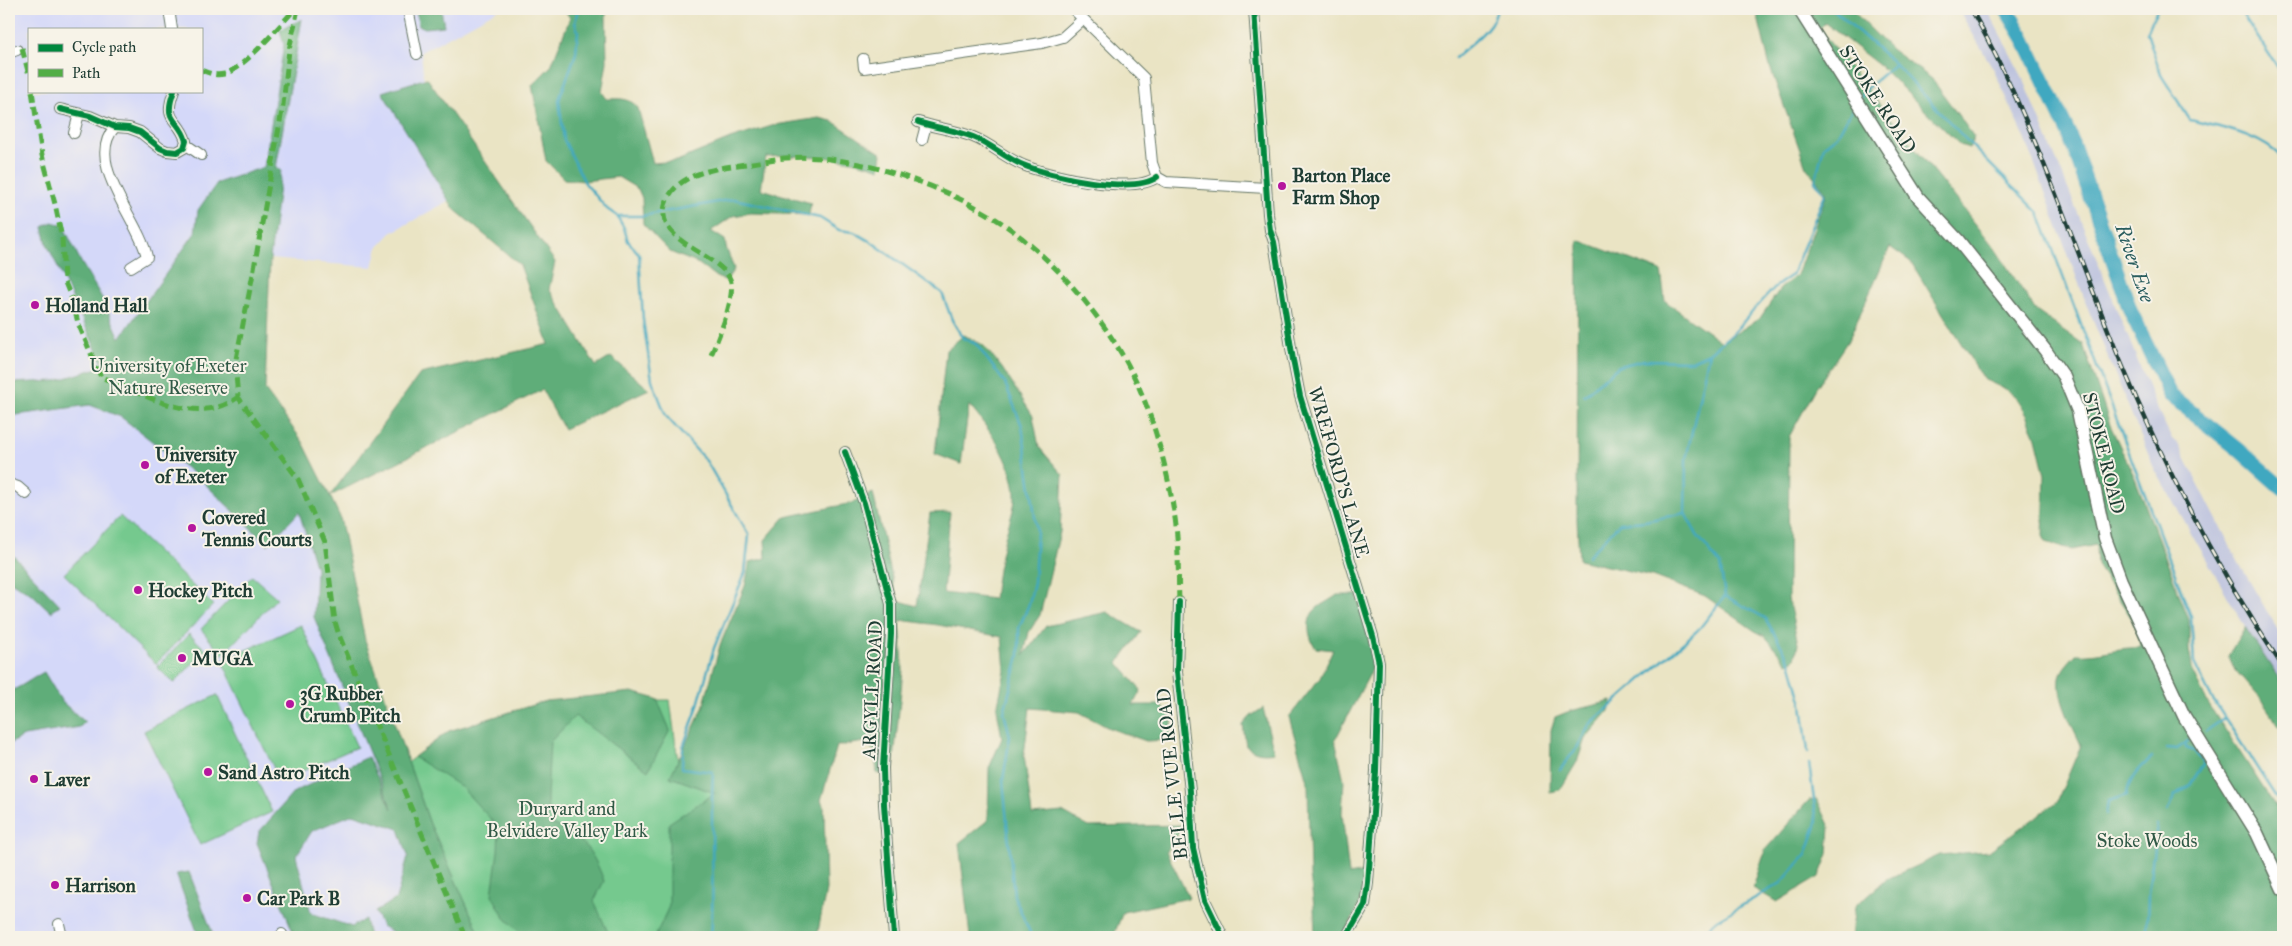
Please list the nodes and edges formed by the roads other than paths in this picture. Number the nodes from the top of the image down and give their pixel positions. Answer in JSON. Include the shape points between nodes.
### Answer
{"nodes":[{"id":1,"x":172,"y":9,"type":"edge"},
{"id":2,"x":408,"y":9,"type":"edge"},
{"id":3,"x":1073,"y":9,"type":"edge"},
{"id":4,"x":1254,"y":9,"type":"edge"},
{"id":5,"x":1799,"y":9,"type":"edge"},
{"id":6,"x":1083,"y":19,"type":"junction"},
{"id":7,"x":172,"y":28,"type":"edge"},
{"id":8,"x":417,"y":54,"type":"dead end"},
{"id":9,"x":864,"y":68,"type":"dead end"},
{"id":10,"x":174,"y":92,"type":"edge"},
{"id":11,"x":60,"y":109,"type":"dead end"},
{"id":12,"x":79,"y":114,"type":"junction"},
{"id":13,"x":115,"y":127,"type":"junction"},
{"id":14,"x":74,"y":133,"type":"dead end"},
{"id":15,"x":922,"y":140,"type":"dead end"},
{"id":16,"x":185,"y":144,"type":"junction"},
{"id":17,"x":201,"y":155,"type":"dead end"},
{"id":18,"x":1157,"y":177,"type":"junction"},
{"id":19,"x":1266,"y":188,"type":"junction"},
{"id":20,"x":131,"y":267,"type":"dead end"},
{"id":21,"x":845,"y":452,"type":"dead end"},
{"id":22,"x":9,"y":484,"type":"edge"},
{"id":23,"x":26,"y":494,"type":"dead end"},
{"id":24,"x":1179,"y":602,"type":"dead end"},
{"id":25,"x":2283,"y":889,"type":"edge"},
{"id":26,"x":59,"y":924,"type":"dead end"},
{"id":27,"x":62,"y":937,"type":"edge"},
{"id":28,"x":894,"y":937,"type":"edge"},
{"id":29,"x":1223,"y":937,"type":"edge"},
{"id":30,"x":1346,"y":937,"type":"edge"}],
"edges":[{"from":1,"to":7,"type":"street"},
{"from":2,"to":8,"type":"street"},
{"from":3,"to":6,"type":"street"},
{"from":4,"to":19,"type":"street","name":"WREFORD'S LANE"},
{"from":5,"to":25,"type":"main road","name":"STOKE ROAD","via":[[1918,197],[1957,239],[2064,377],[2078,411],[2105,538],[2121,581],[2184,716],[2258,833]]},
{"from":6,"to":9,"type":"street","via":[[1058,40]]},
{"from":6,"to":18,"type":"street","via":[[1144,78],[1152,163]]},
{"from":10,"to":16,"type":"street","via":[[169,110],[172,120],[185,137]]},
{"from":11,"to":12,"type":"street"},
{"from":12,"to":13,"type":"street"},
{"from":12,"to":14,"type":"street"},
{"from":13,"to":16,"type":"street","via":[[140,132],[167,151],[180,150]]},
{"from":13,"to":20,"type":"street","via":[[105,151],[106,169],[136,216],[146,257]]},
{"from":15,"to":18,"type":"street","via":[[922,123],[972,136],[1021,165],[1040,172],[1099,183],[1143,184]]},
{"from":16,"to":17,"type":"street"},
{"from":18,"to":19,"type":"street","via":[[1166,182]]},
{"from":19,"to":30,"type":"street","name":"WREFORD'S LANE","via":[[1270,230],[1300,396],[1373,636],[1378,663],[1376,772],[1368,883],[1365,904]]},
{"from":21,"to":28,"type":"street","name":"ARGYLL ROAD","via":[[866,511],[890,604],[883,768]]},
{"from":22,"to":23,"type":"street"},
{"from":24,"to":29,"type":"street","name":"BELLE VUE ROAD","via":[[1177,672],[1193,848],[1205,900]]},
{"from":26,"to":27,"type":"street"}]}
